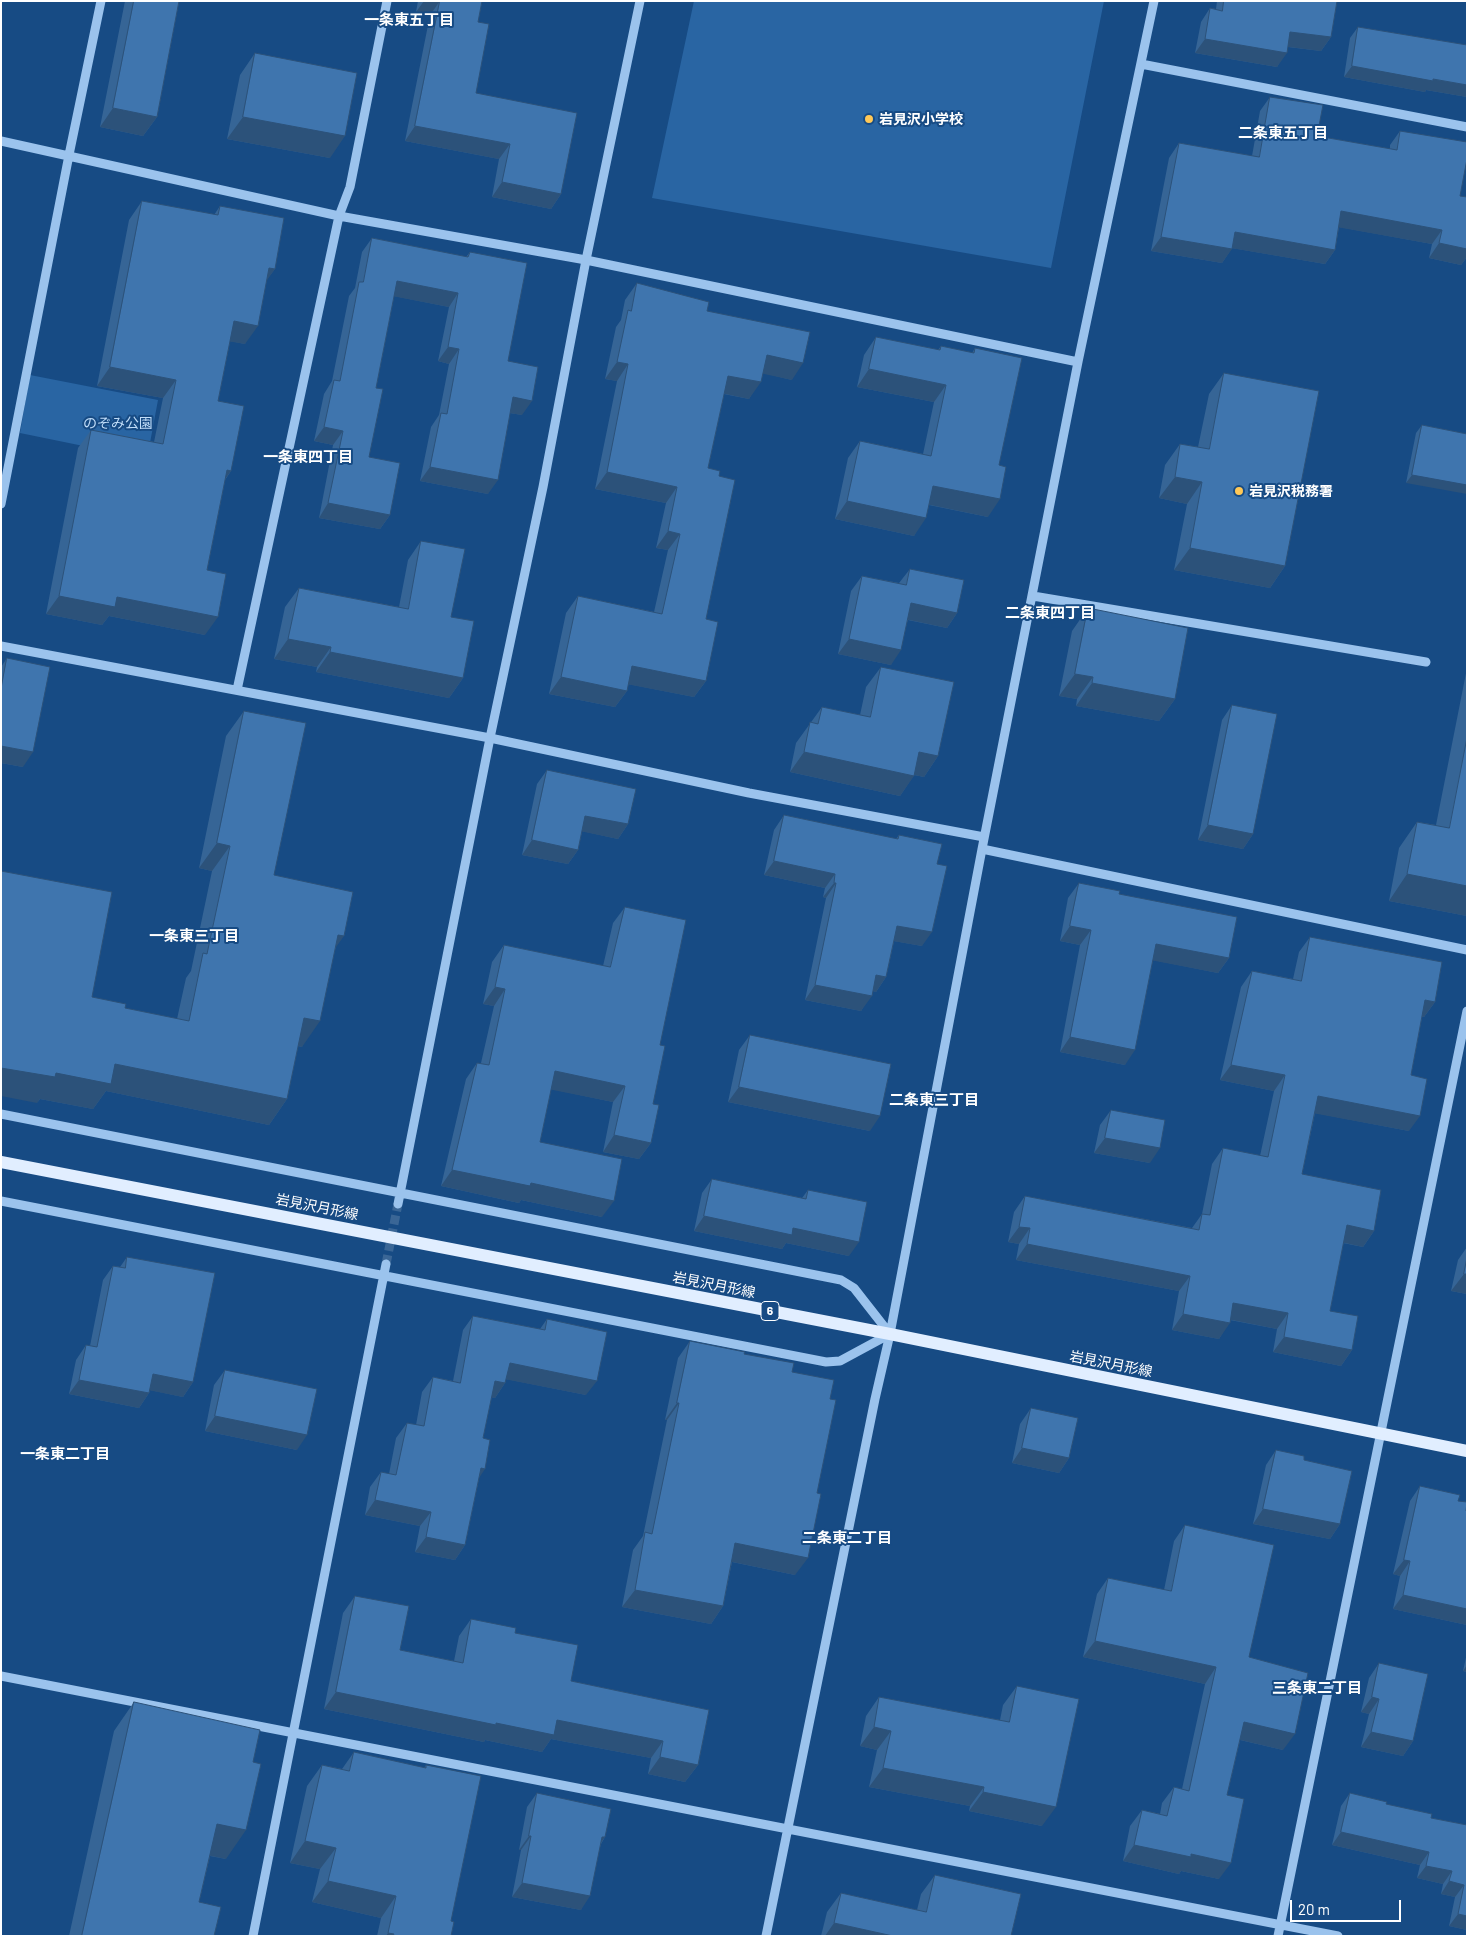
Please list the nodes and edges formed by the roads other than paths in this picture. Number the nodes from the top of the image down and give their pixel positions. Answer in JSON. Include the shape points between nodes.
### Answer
{"nodes":[{"id":1,"x":101,"y":1,"type":"edge"},
{"id":2,"x":387,"y":1,"type":"edge"},
{"id":3,"x":640,"y":1,"type":"edge"},
{"id":4,"x":1154,"y":1,"type":"edge"},
{"id":5,"x":1141,"y":64,"type":"junction"},
{"id":6,"x":1467,"y":127,"type":"edge"},
{"id":7,"x":1,"y":141,"type":"edge"},
{"id":8,"x":69,"y":154,"type":"junction"},
{"id":9,"x":339,"y":216,"type":"junction"},
{"id":10,"x":586,"y":260,"type":"junction"},
{"id":11,"x":1078,"y":362,"type":"junction"},
{"id":12,"x":1,"y":504,"type":"edge"},
{"id":13,"x":1032,"y":596,"type":"junction"},
{"id":14,"x":1,"y":646,"type":"edge"},
{"id":15,"x":1426,"y":662,"type":"dead end"},
{"id":16,"x":237,"y":690,"type":"junction"},
{"id":17,"x":490,"y":738,"type":"junction"},
{"id":18,"x":984,"y":837,"type":"junction"},
{"id":19,"x":982,"y":849,"type":"junction"},
{"id":20,"x":1467,"y":950,"type":"edge"},
{"id":21,"x":1467,"y":1010,"type":"edge"},
{"id":22,"x":1,"y":1114,"type":"edge"},
{"id":23,"x":1,"y":1162,"type":"edge"},
{"id":24,"x":401,"y":1193,"type":"junction"},
{"id":25,"x":1,"y":1202,"type":"edge"},
{"id":26,"x":398,"y":1204,"type":"tunnel mouth"},
{"id":27,"x":386,"y":1264,"type":"tunnel mouth"},
{"id":28,"x":384,"y":1276,"type":"junction"},
{"id":29,"x":890,"y":1334,"type":"junction"},
{"id":30,"x":1382,"y":1433,"type":"junction"},
{"id":31,"x":1467,"y":1451,"type":"edge"},
{"id":32,"x":1,"y":1676,"type":"edge"},
{"id":33,"x":295,"y":1732,"type":"junction"},
{"id":34,"x":786,"y":1829,"type":"junction"},
{"id":35,"x":1280,"y":1924,"type":"junction"},
{"id":36,"x":254,"y":1936,"type":"edge"},
{"id":37,"x":766,"y":1936,"type":"edge"},
{"id":38,"x":1278,"y":1936,"type":"edge"},
{"id":39,"x":1338,"y":1936,"type":"edge"}],
"edges":[{"from":1,"to":8,"type":"street"},
{"from":2,"to":9,"type":"street","via":[[350,187]]},
{"from":3,"to":10,"type":"street"},
{"from":4,"to":5,"type":"street"},
{"from":5,"to":6,"type":"street"},
{"from":5,"to":11,"type":"street"},
{"from":7,"to":8,"type":"street"},
{"from":8,"to":9,"type":"street"},
{"from":8,"to":12,"type":"street"},
{"from":9,"to":10,"type":"street"},
{"from":9,"to":16,"type":"street"},
{"from":10,"to":11,"type":"street"},
{"from":10,"to":17,"type":"street","via":[[543,487]]},
{"from":11,"to":13,"type":"street"},
{"from":13,"to":15,"type":"street"},
{"from":13,"to":18,"type":"street"},
{"from":14,"to":16,"type":"street"},
{"from":16,"to":17,"type":"street"},
{"from":17,"to":18,"type":"street","via":[[749,793]]},
{"from":17,"to":24,"type":"street"},
{"from":18,"to":19,"type":"street"},
{"from":19,"to":20,"type":"street"},
{"from":19,"to":29,"type":"street"},
{"from":21,"to":30,"type":"street"},
{"from":22,"to":24,"type":"street"},
{"from":23,"to":29,"type":"main road","name":"岩見沢月形線","number":"6"},
{"from":24,"to":26,"type":"street"},
{"from":24,"to":29,"type":"street","via":[[841,1280],[854,1288]]},
{"from":25,"to":28,"type":"street"},
{"from":27,"to":28,"type":"street"},
{"from":28,"to":29,"type":"street","via":[[826,1362],[840,1361]]},
{"from":28,"to":33,"type":"street"},
{"from":29,"to":30,"type":"main road","name":"岩見沢月形線","number":"6"},
{"from":29,"to":34,"type":"street"},
{"from":30,"to":31,"type":"main road","name":"岩見沢月形線","number":"6"},
{"from":30,"to":35,"type":"street"},
{"from":32,"to":33,"type":"street"},
{"from":33,"to":34,"type":"street"},
{"from":33,"to":36,"type":"street"},
{"from":34,"to":35,"type":"street"},
{"from":34,"to":37,"type":"street"},
{"from":35,"to":38,"type":"street"},
{"from":35,"to":39,"type":"street"}]}
